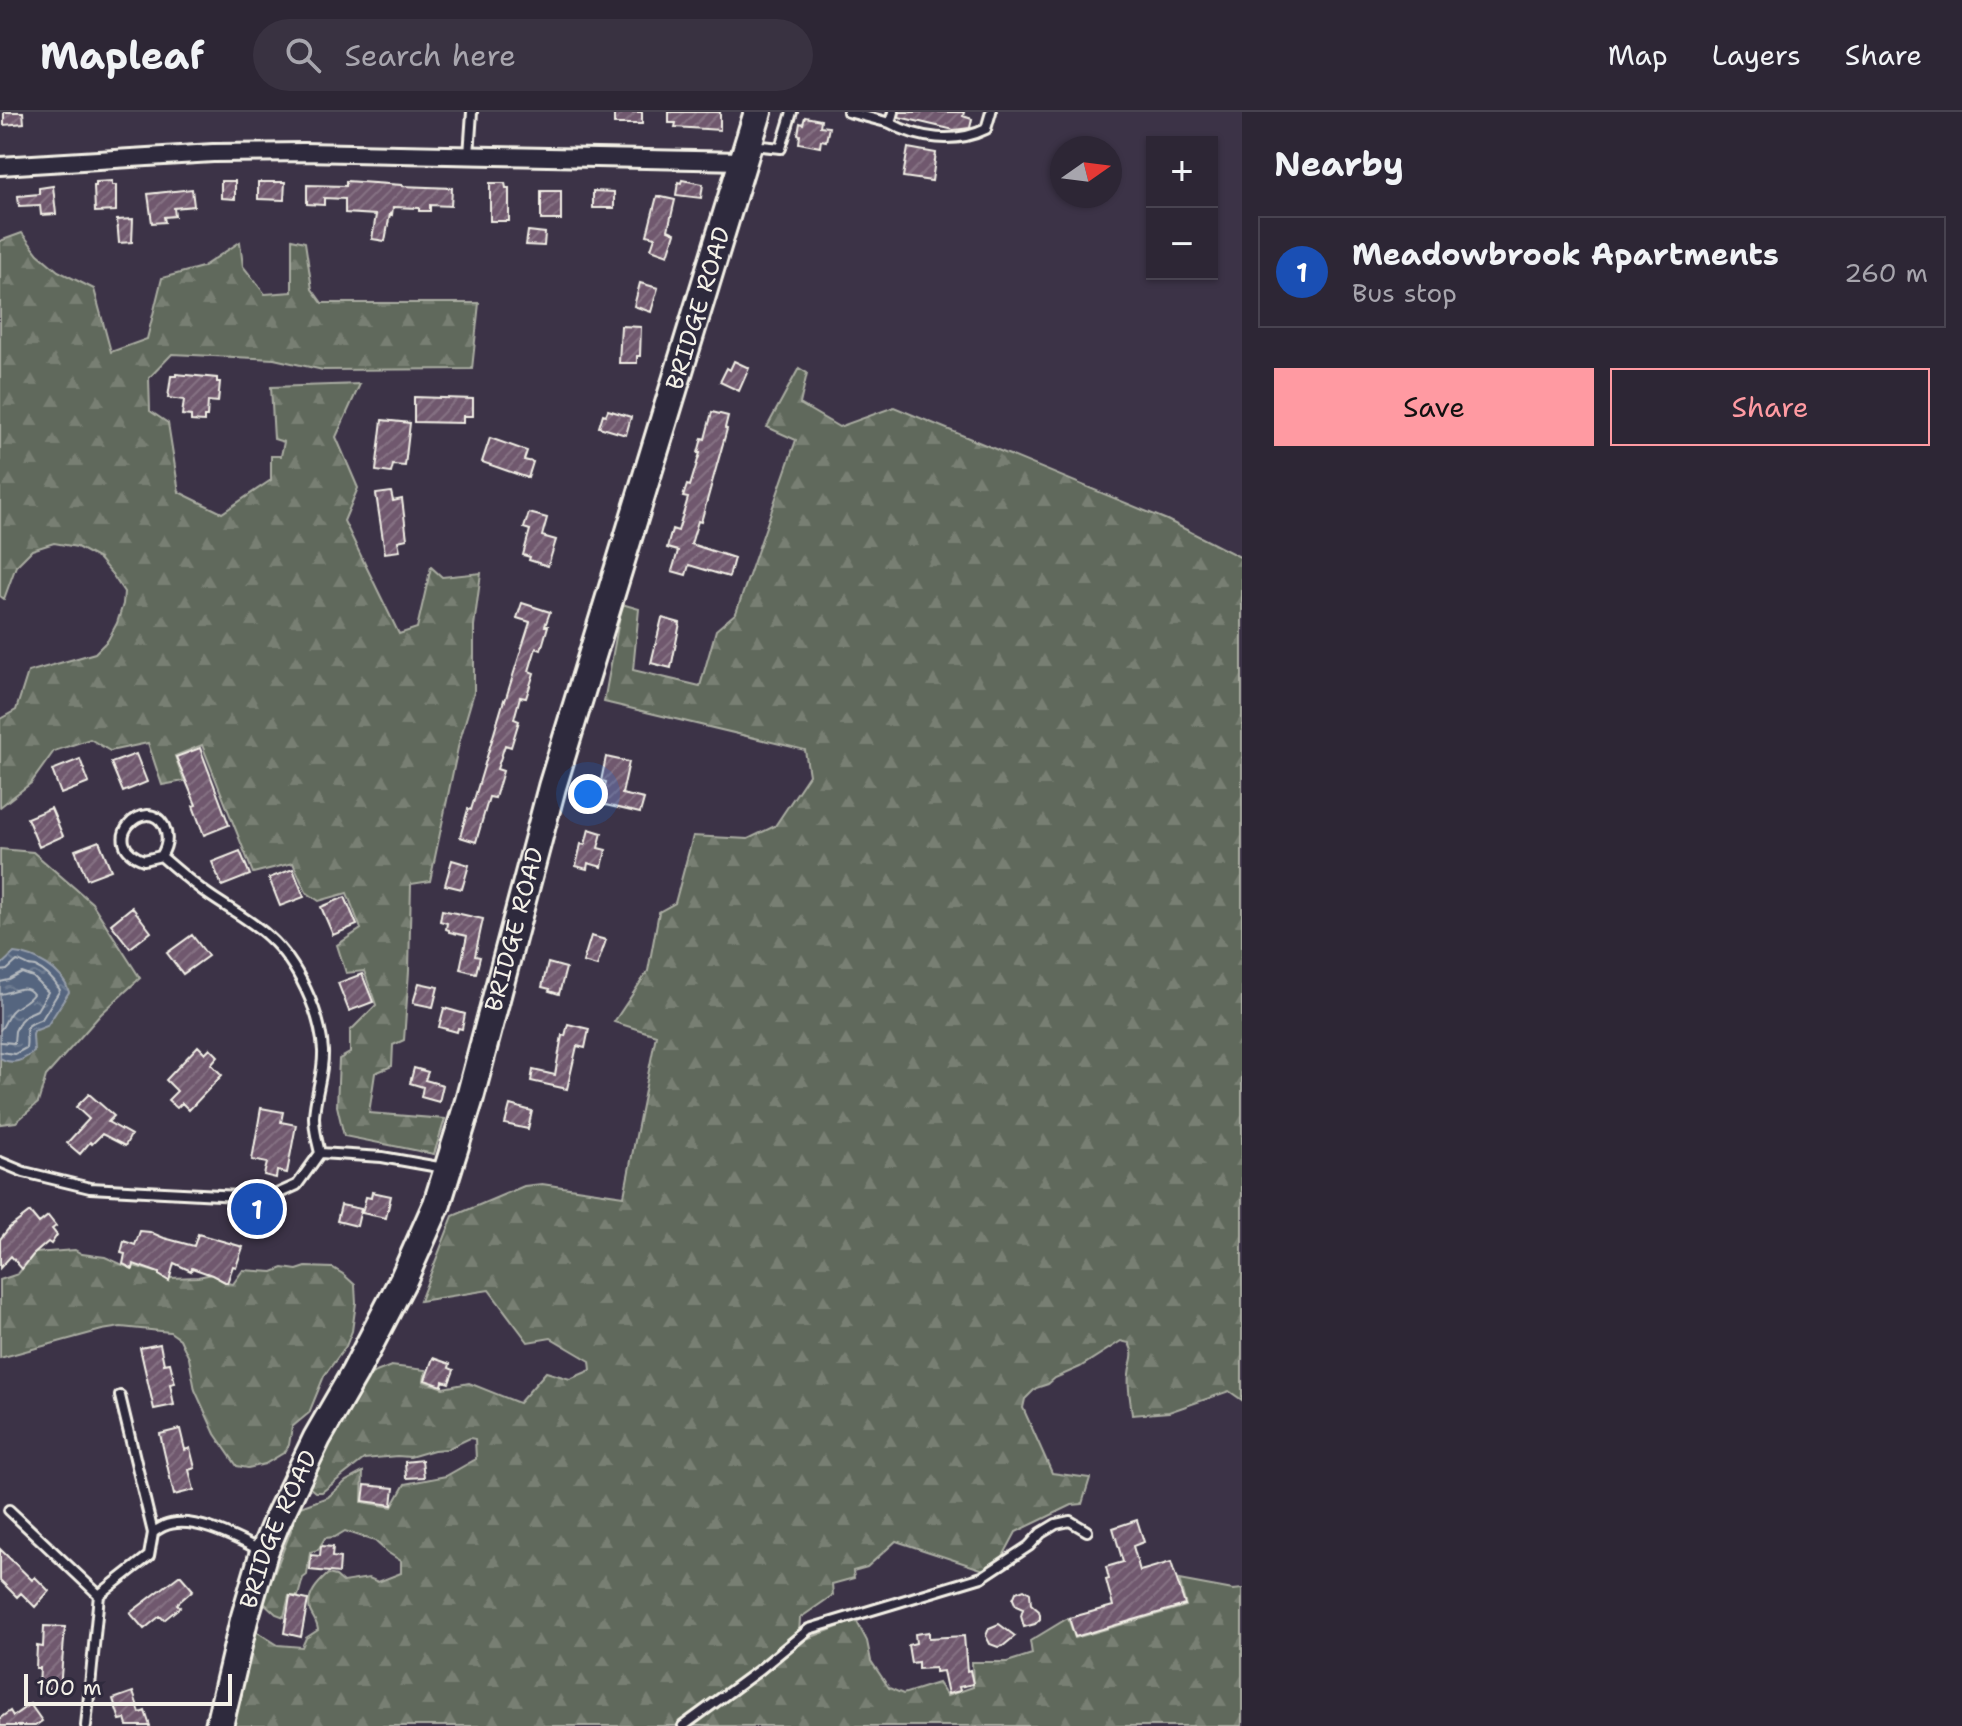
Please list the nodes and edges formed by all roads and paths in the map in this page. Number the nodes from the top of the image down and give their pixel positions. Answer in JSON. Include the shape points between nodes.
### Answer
{"nodes":[{"id":1,"x":472,"y":112,"type":"edge"},
{"id":2,"x":758,"y":112,"type":"edge"},
{"id":3,"x":792,"y":112,"type":"edge"},
{"id":4,"x":848,"y":112,"type":"edge"},
{"id":5,"x":893,"y":112,"type":"edge"},
{"id":6,"x":991,"y":112,"type":"edge"},
{"id":7,"x":890,"y":123,"type":"junction"},
{"id":8,"x":746,"y":152,"type":"junction"},
{"id":9,"x":469,"y":155,"type":"junction"},
{"id":10,"x":0,"y":166,"type":"edge"},
{"id":11,"x":161,"y":856,"type":"junction"},
{"id":12,"x":320,"y":1153,"type":"junction"},
{"id":13,"x":0,"y":1162,"type":"edge"},
{"id":14,"x":449,"y":1169,"type":"junction"},
{"id":15,"x":120,"y":1396,"type":"dead end"},
{"id":16,"x":9,"y":1510,"type":"dead end"},
{"id":17,"x":1087,"y":1531,"type":"dead end"},
{"id":18,"x":153,"y":1533,"type":"junction"},
{"id":19,"x":264,"y":1552,"type":"junction"},
{"id":20,"x":99,"y":1595,"type":"junction"},
{"id":21,"x":86,"y":1726,"type":"edge"},
{"id":22,"x":219,"y":1726,"type":"edge"},
{"id":23,"x":683,"y":1726,"type":"edge"}],
"edges":[{"from":1,"to":9,"type":"lane"},
{"from":2,"to":8,"type":"main road","name":"BRIDGE ROAD"},
{"from":3,"to":8,"type":"lane","via":[[781,148]]},
{"from":4,"to":7,"type":"lane"},
{"from":5,"to":7,"type":"lane"},
{"from":6,"to":7,"type":"lane","via":[[986,129],[961,137],[923,136]]},
{"from":8,"to":9,"type":"street"},
{"from":8,"to":14,"type":"main road","name":"BRIDGE ROAD","via":[[552,787]]},
{"from":9,"to":10,"type":"street","via":[[213,153]]},
{"from":11,"to":11,"type":"lane","via":[[167,835],[159,820],[148,815],[129,823],[123,841],[130,852],[144,860]]},
{"from":11,"to":12,"type":"lane","via":[[271,938],[303,985],[323,1052],[314,1117]]},
{"from":12,"to":13,"type":"lane","via":[[297,1185],[257,1197],[90,1188]]},
{"from":12,"to":14,"type":"lane"},
{"from":14,"to":19,"type":"main road","name":"BRIDGE ROAD","via":[[404,1278],[317,1438]]},
{"from":15,"to":18,"type":"lane"},
{"from":16,"to":20,"type":"lane"},
{"from":17,"to":23,"type":"lane","via":[[1070,1521],[1056,1524],[982,1577],[809,1629]]},
{"from":18,"to":19,"type":"lane","via":[[165,1525],[205,1526]]},
{"from":18,"to":20,"type":"lane","via":[[149,1556]]},
{"from":19,"to":22,"type":"main road","name":"BRIDGE ROAD"},
{"from":20,"to":21,"type":"lane"}]}
